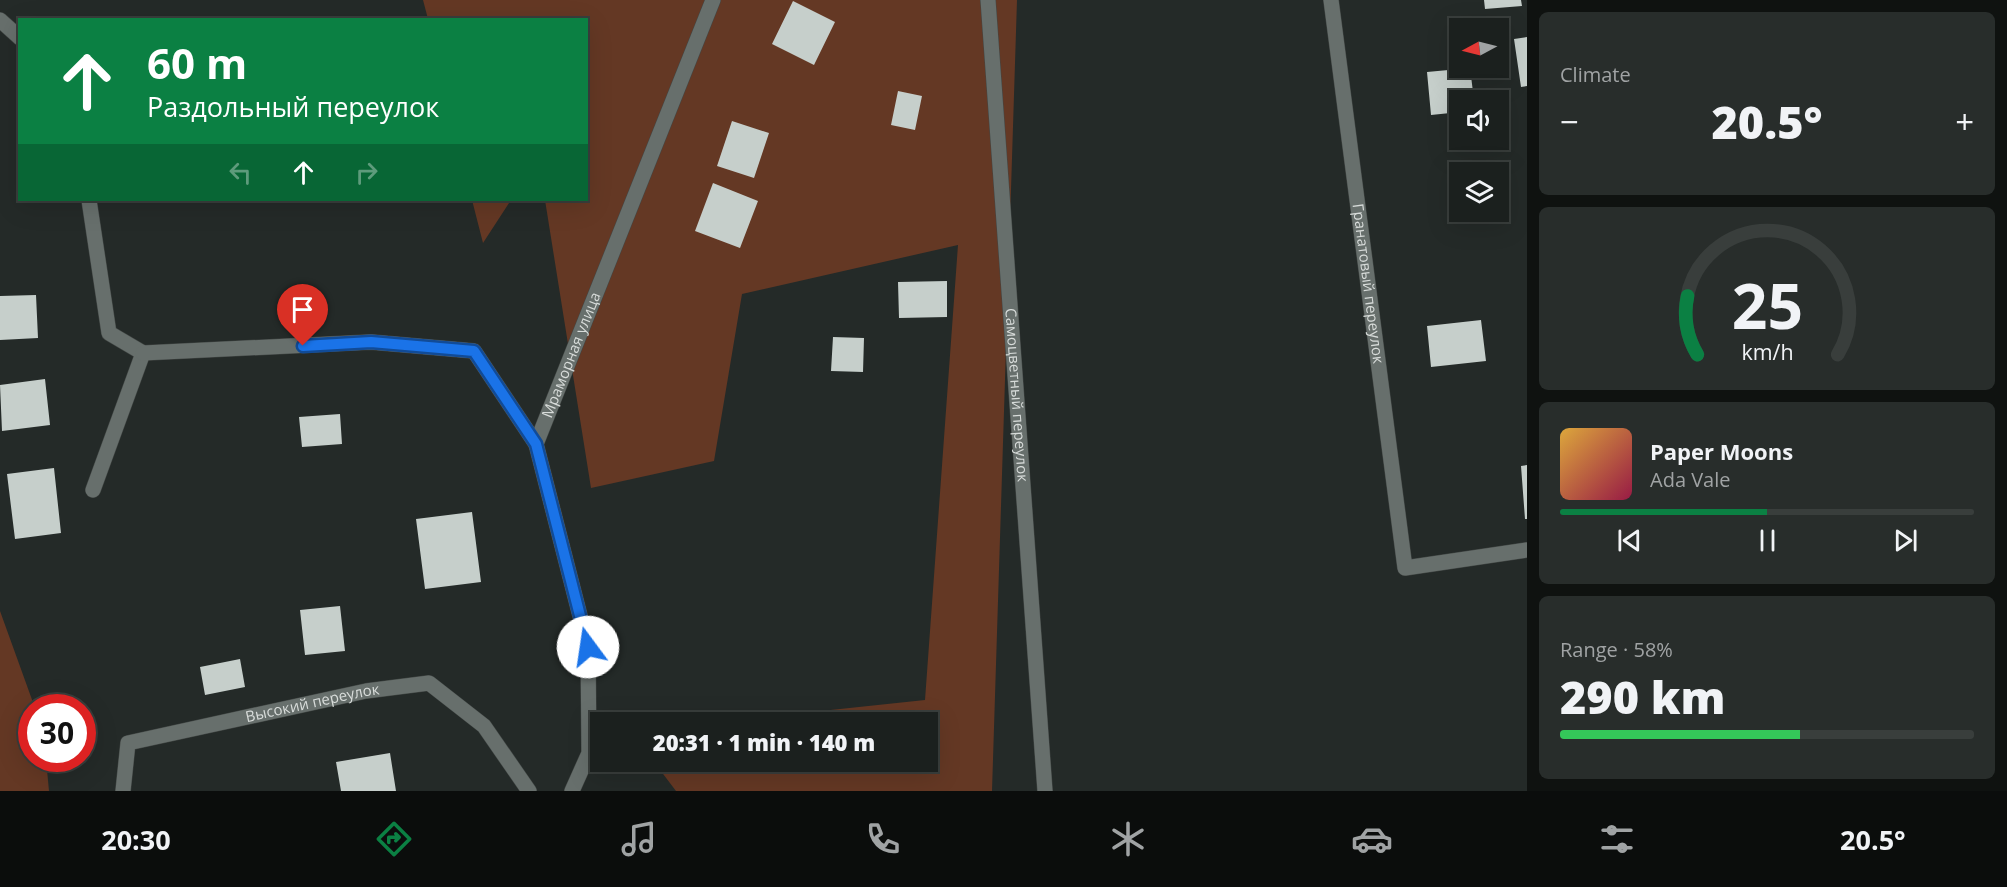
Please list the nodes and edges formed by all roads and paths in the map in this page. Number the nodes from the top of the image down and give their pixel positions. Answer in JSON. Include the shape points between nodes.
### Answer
{"nodes":[{"id":1,"x":713,"y":0,"type":"edge"},
{"id":2,"x":988,"y":0,"type":"edge"},
{"id":3,"x":1331,"y":0,"type":"edge"},
{"id":4,"x":0,"y":20,"type":"edge"},
{"id":5,"x":18,"y":36,"type":"edge"},
{"id":6,"x":89,"y":201,"type":"edge"},
{"id":7,"x":143,"y":354,"type":"junction"},
{"id":8,"x":536,"y":444,"type":"junction"},
{"id":9,"x":93,"y":490,"type":"dead end"},
{"id":10,"x":1527,"y":550,"type":"edge"},
{"id":11,"x":123,"y":791,"type":"edge"},
{"id":12,"x":528,"y":791,"type":"edge"},
{"id":13,"x":572,"y":791,"type":"edge"},
{"id":14,"x":1045,"y":791,"type":"edge"}],
"edges":[{"from":1,"to":8,"type":"street","name":"Мраморная улица"},
{"from":2,"to":14,"type":"street","name":"Самоцветный переулок"},
{"from":3,"to":10,"type":"street","name":"Гранатовый переулок","via":[[1405,568]]},
{"from":4,"to":5,"type":"street"},
{"from":6,"to":7,"type":"street","via":[[109,333]]},
{"from":7,"to":8,"type":"street","via":[[371,342],[474,351]]},
{"from":7,"to":9,"type":"street"},
{"from":8,"to":13,"type":"street","via":[[588,647],[589,753]]},
{"from":11,"to":12,"type":"street","name":"Высокий переулок","via":[[128,743],[366,691],[429,683],[484,726]]}]}
